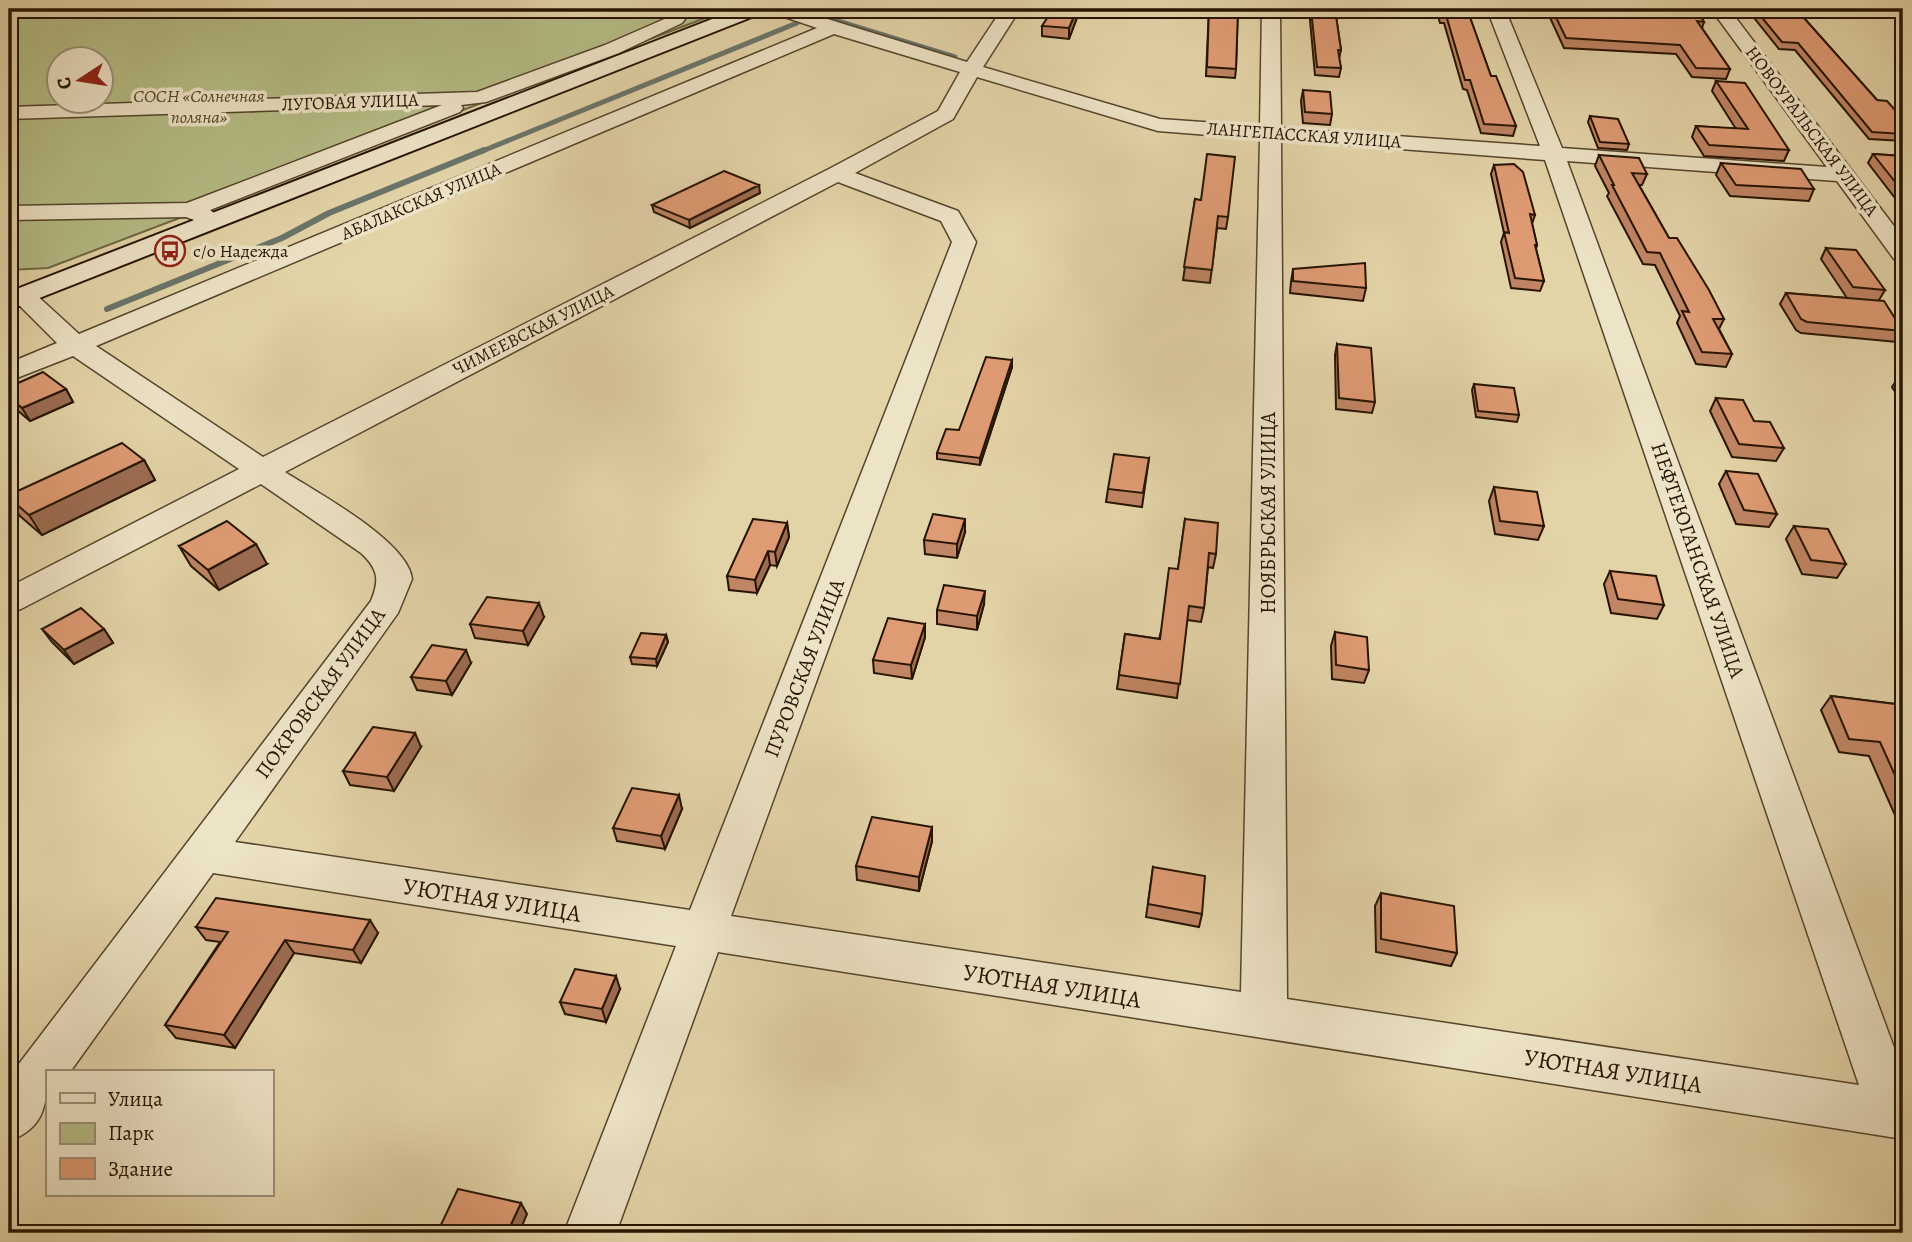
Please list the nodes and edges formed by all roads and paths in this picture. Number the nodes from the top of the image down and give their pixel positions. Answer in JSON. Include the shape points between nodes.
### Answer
{"nodes":[{"id":1,"x":755,"y":9,"type":"edge"},
{"id":2,"x":779,"y":9,"type":"edge"},
{"id":3,"x":1011,"y":9,"type":"edge"},
{"id":4,"x":1271,"y":9,"type":"edge"},
{"id":5,"x":1496,"y":9,"type":"edge"},
{"id":6,"x":1720,"y":9,"type":"edge"},
{"id":7,"x":676,"y":19,"type":"dead end"},
{"id":8,"x":833,"y":28,"type":"junction"},
{"id":9,"x":972,"y":68,"type":"junction"},
{"id":10,"x":479,"y":98,"type":"junction"},
{"id":11,"x":9,"y":113,"type":"edge"},
{"id":12,"x":1270,"y":133,"type":"junction"},
{"id":13,"x":1554,"y":154,"type":"junction"},
{"id":14,"x":837,"y":174,"type":"junction"},
{"id":15,"x":1846,"y":175,"type":"junction"},
{"id":16,"x":190,"y":210,"type":"junction"},
{"id":17,"x":9,"y":213,"type":"edge"},
{"id":18,"x":215,"y":221,"type":"junction"},
{"id":19,"x":1903,"y":254,"type":"edge"},
{"id":20,"x":16,"y":299,"type":"edge"},
{"id":21,"x":75,"y":345,"type":"junction"},
{"id":22,"x":9,"y":373,"type":"edge"},
{"id":23,"x":263,"y":470,"type":"junction"},
{"id":24,"x":9,"y":601,"type":"edge"},
{"id":25,"x":202,"y":854,"type":"junction"},
{"id":26,"x":704,"y":933,"type":"junction"},
{"id":27,"x":1264,"y":1018,"type":"junction"},
{"id":28,"x":1899,"y":1115,"type":"edge"},
{"id":29,"x":9,"y":1117,"type":"edge"},
{"id":30,"x":590,"y":1233,"type":"edge"}],
"edges":[{"from":1,"to":18,"type":"street"},
{"from":2,"to":8,"type":"street","name":"ЛАНГЕПАССКАЯ УЛИЦА"},
{"from":3,"to":9,"type":"street","name":"ЧИМЕЕВСКАЯ УЛИЦА"},
{"from":4,"to":12,"type":"street","name":"НОЯБРЬСКАЯ УЛИЦА"},
{"from":5,"to":13,"type":"street","name":"НЕФТЕЮГАНСКАЯ УЛИЦА"},
{"from":6,"to":15,"type":"street","name":"НОВОУРАЛЬСКАЯ УЛИЦА"},
{"from":7,"to":10,"type":"street","name":"ЛУГОВАЯ УЛИЦА","via":[[612,49]]},
{"from":8,"to":9,"type":"street","name":"ЛАНГЕПАССКАЯ УЛИЦА"},
{"from":8,"to":21,"type":"street","name":"АБАЛАКСКАЯ УЛИЦА"},
{"from":9,"to":12,"type":"street","name":"ЛАНГЕПАССКАЯ УЛИЦА","via":[[1158,124]]},
{"from":9,"to":14,"type":"street","name":"ЧИМЕЕВСКАЯ УЛИЦА","via":[[946,115]]},
{"from":10,"to":11,"type":"street","name":"ЛУГОВАЯ УЛИЦА"},
{"from":10,"to":16,"type":"street"},
{"from":12,"to":13,"type":"street","name":"ЛАНГЕПАССКАЯ УЛИЦА"},
{"from":12,"to":27,"type":"street","name":"НОЯБРЬСКАЯ УЛИЦА"},
{"from":13,"to":15,"type":"street","name":"ЛАНГЕПАССКАЯ УЛИЦА"},
{"from":13,"to":28,"type":"street","name":"НЕФТЕЮГАНСКАЯ УЛИЦА"},
{"from":14,"to":23,"type":"street","name":"ЧИМЕЕВСКАЯ УЛИЦА"},
{"from":14,"to":26,"type":"street","name":"ПУРОВСКАЯ УЛИЦА","via":[[950,216],[964,243]]},
{"from":15,"to":19,"type":"street","name":"НОВОУРАЛЬСКАЯ УЛИЦА"},
{"from":16,"to":17,"type":"street"},
{"from":16,"to":18,"type":"street"},
{"from":18,"to":20,"type":"street"},
{"from":20,"to":21,"type":"street","name":"ПОКРОВСКАЯ УЛИЦА"},
{"from":21,"to":22,"type":"street","name":"АБАЛАКСКАЯ УЛИЦА"},
{"from":21,"to":23,"type":"street","name":"ПОКРОВСКАЯ УЛИЦА"},
{"from":23,"to":24,"type":"street","name":"ЧИМЕЕВСКАЯ УЛИЦА"},
{"from":23,"to":25,"type":"street","name":"ПОКРОВСКАЯ УЛИЦА","via":[[373,544],[393,567],[396,583],[386,605]]},
{"from":25,"to":26,"type":"street","name":"УЮТНАЯ УЛИЦА"},
{"from":25,"to":29,"type":"street","name":"ПОКРОВСКАЯ УЛИЦА"},
{"from":26,"to":27,"type":"street","name":"УЮТНАЯ УЛИЦА"},
{"from":26,"to":30,"type":"street","name":"ПУРОВСКАЯ УЛИЦА"},
{"from":27,"to":28,"type":"street","name":"УЮТНАЯ УЛИЦА"}]}
